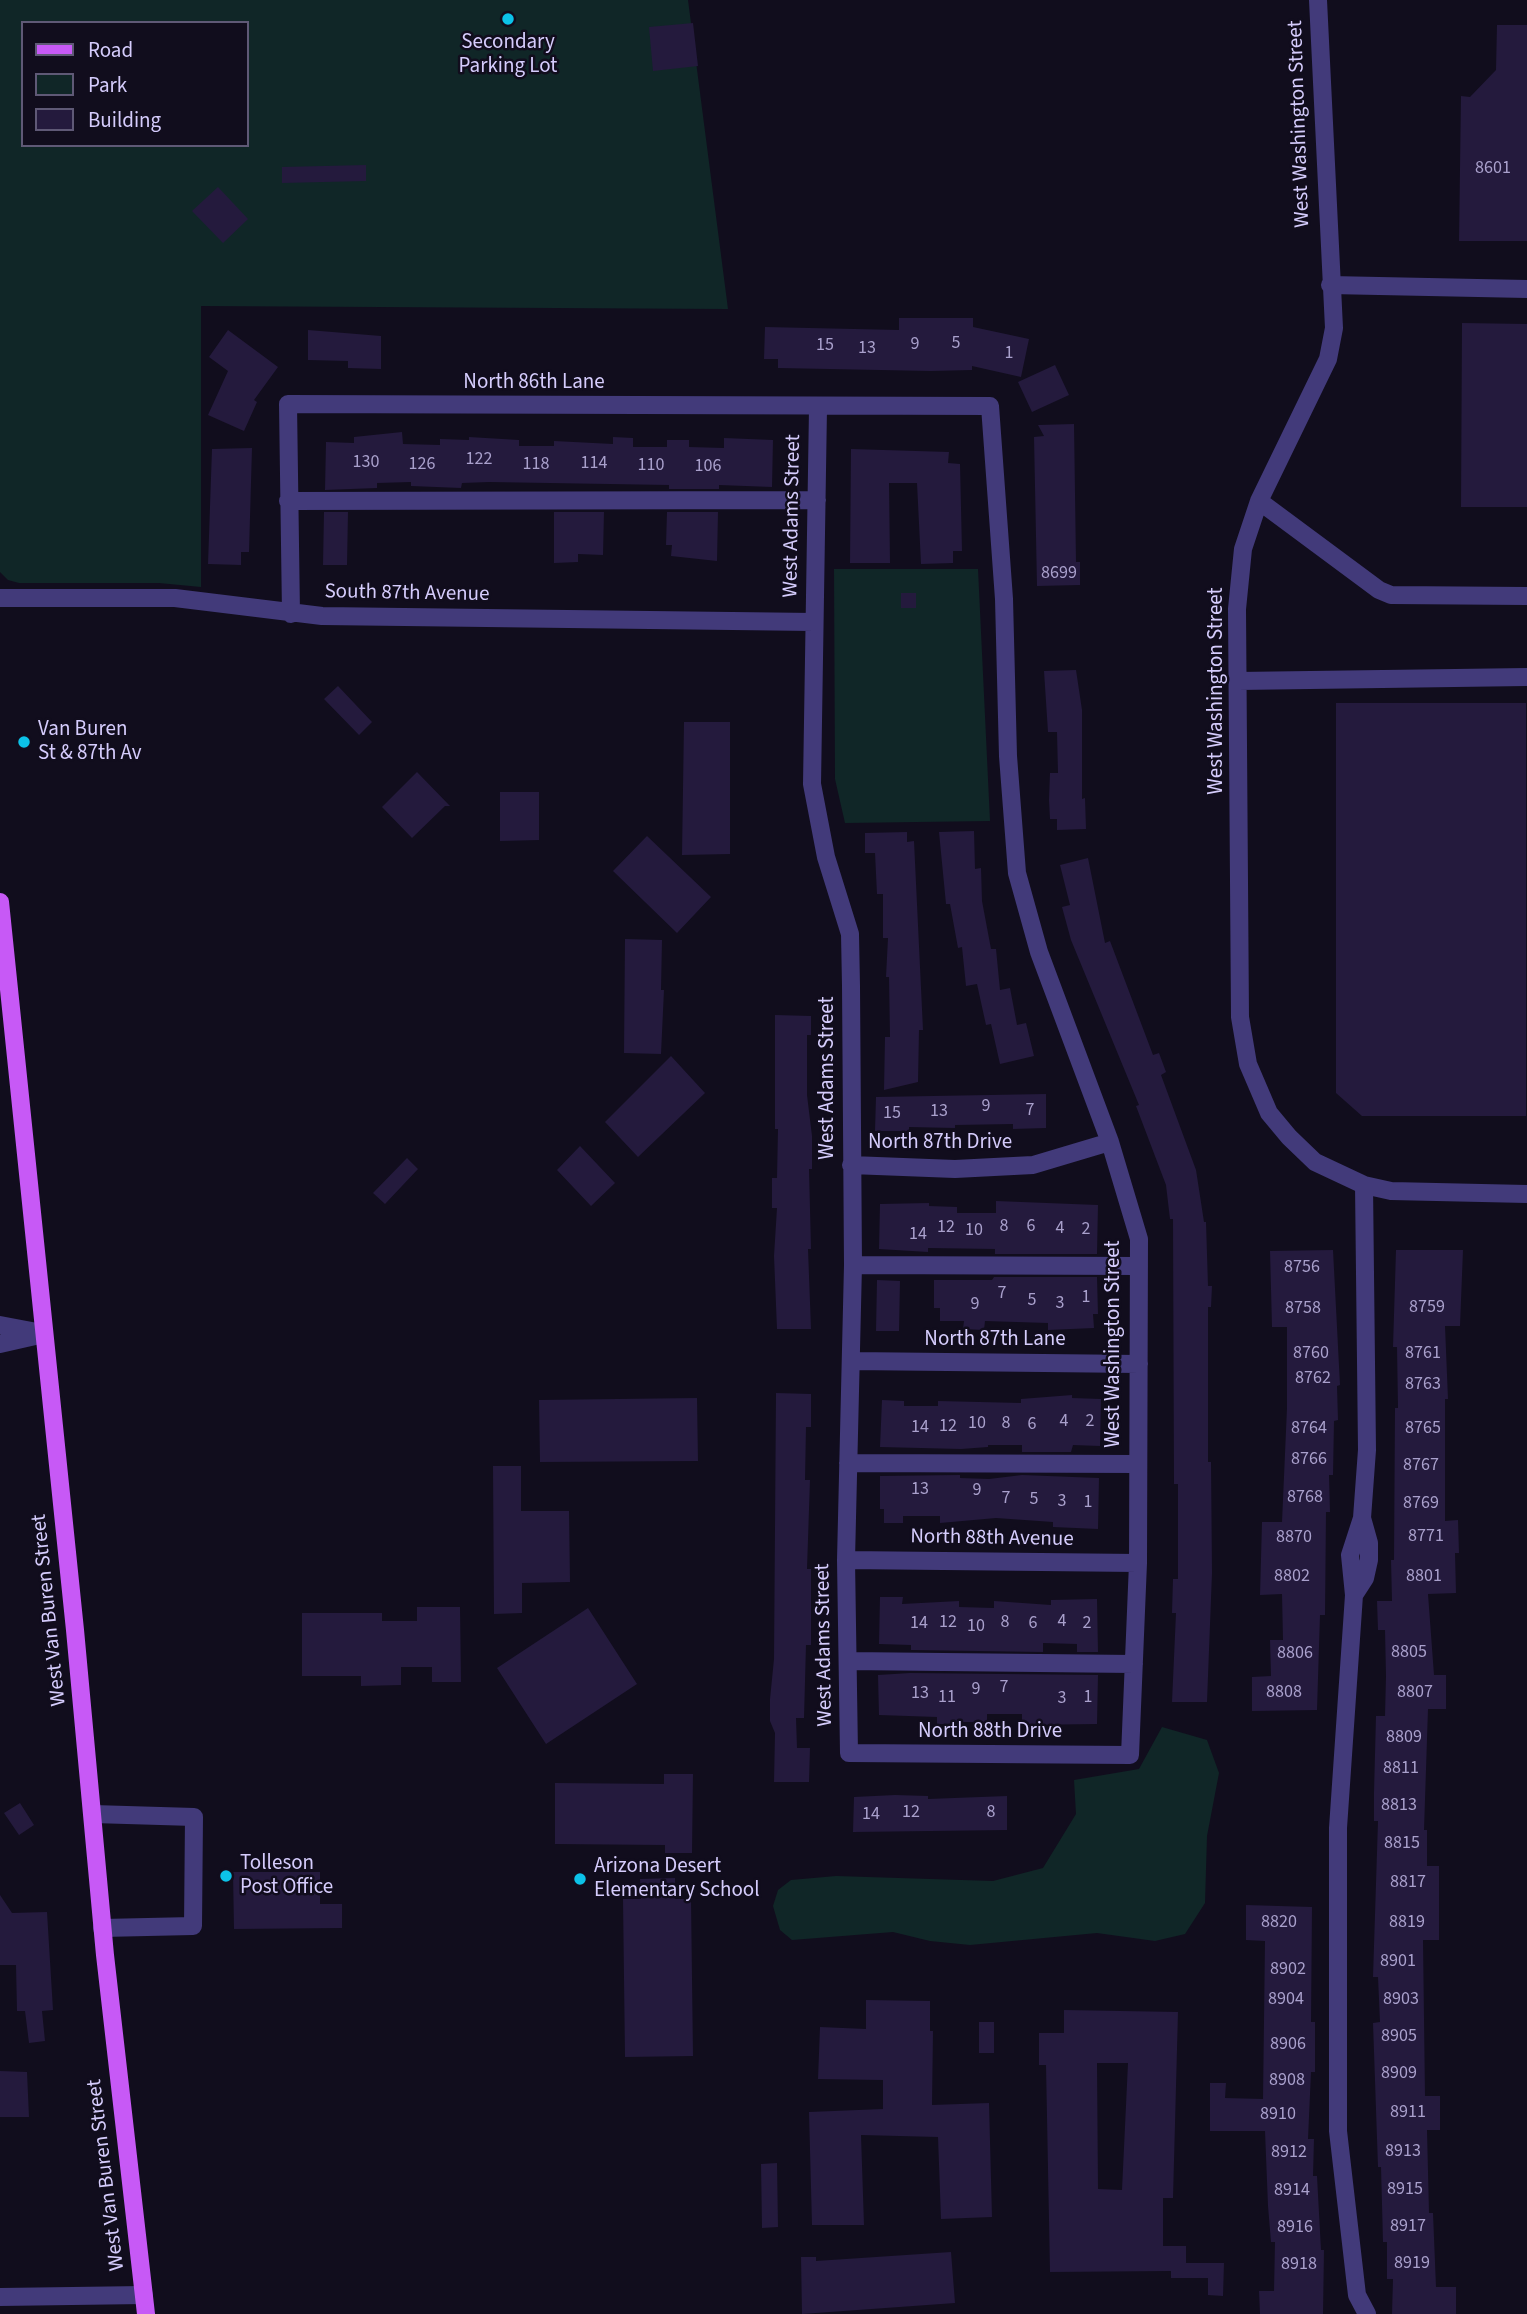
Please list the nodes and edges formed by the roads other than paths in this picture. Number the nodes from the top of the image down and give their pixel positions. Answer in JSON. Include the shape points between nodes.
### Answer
{"nodes":[{"id":1,"x":1318,"y":0,"type":"edge"},
{"id":2,"x":1330,"y":285,"type":"junction"},
{"id":3,"x":1527,"y":289,"type":"edge"},
{"id":4,"x":990,"y":406,"type":"joint"},
{"id":5,"x":818,"y":408,"type":"junction"},
{"id":6,"x":817,"y":500,"type":"junction"},
{"id":7,"x":288,"y":501,"type":"junction"},
{"id":8,"x":1259,"y":501,"type":"junction"},
{"id":9,"x":1527,"y":596,"type":"edge"},
{"id":10,"x":0,"y":598,"type":"edge"},
{"id":11,"x":291,"y":614,"type":"junction"},
{"id":12,"x":814,"y":622,"type":"junction"},
{"id":13,"x":1527,"y":677,"type":"edge"},
{"id":14,"x":1238,"y":681,"type":"junction"},
{"id":15,"x":0,"y":902,"type":"edge"},
{"id":16,"x":4,"y":976,"type":"edge"},
{"id":17,"x":5,"y":999,"type":"edge"},
{"id":18,"x":1110,"y":1142,"type":"junction"},
{"id":19,"x":851,"y":1165,"type":"junction"},
{"id":20,"x":1364,"y":1185,"type":"junction"},
{"id":21,"x":1527,"y":1194,"type":"edge"},
{"id":22,"x":853,"y":1265,"type":"junction"},
{"id":23,"x":1139,"y":1266,"type":"junction"},
{"id":24,"x":0,"y":1325,"type":"edge"},
{"id":25,"x":44,"y":1334,"type":"junction"},
{"id":26,"x":0,"y":1344,"type":"edge"},
{"id":27,"x":851,"y":1361,"type":"junction"},
{"id":28,"x":1139,"y":1364,"type":"junction"},
{"id":29,"x":848,"y":1463,"type":"junction"},
{"id":30,"x":1137,"y":1464,"type":"junction"},
{"id":31,"x":846,"y":1560,"type":"junction"},
{"id":32,"x":1138,"y":1563,"type":"junction"},
{"id":33,"x":848,"y":1661,"type":"junction"},
{"id":34,"x":1134,"y":1664,"type":"junction"},
{"id":35,"x":849,"y":1754,"type":"joint"},
{"id":36,"x":1130,"y":1755,"type":"joint"},
{"id":37,"x":93,"y":1814,"type":"junction"},
{"id":38,"x":102,"y":1928,"type":"junction"},
{"id":39,"x":144,"y":2295,"type":"junction"},
{"id":40,"x":1357,"y":2295,"type":"junction"},
{"id":41,"x":0,"y":2297,"type":"edge"},
{"id":42,"x":146,"y":2314,"type":"edge"},
{"id":43,"x":1350,"y":2314,"type":"edge"},
{"id":44,"x":1367,"y":2314,"type":"edge"}],
"edges":[{"from":1,"to":2,"type":"street","name":"West Washington Street"},
{"from":2,"to":3,"type":"street"},
{"from":2,"to":8,"type":"street","name":"West Washington Street","via":[[1334,328],[1328,359]]},
{"from":4,"to":5,"type":"street","name":"North 86th Lane"},
{"from":4,"to":18,"type":"street","name":"West Washington Street","via":[[1017,873],[1039,952]]},
{"from":5,"to":6,"type":"street","name":"West Adams Street"},
{"from":5,"to":7,"type":"street","name":"North 86th Lane","via":[[288,404]]},
{"from":6,"to":7,"type":"street"},
{"from":6,"to":12,"type":"street","name":"West Adams Street"},
{"from":7,"to":11,"type":"street","name":"North 86th Lane"},
{"from":8,"to":9,"type":"street","via":[[1391,595]]},
{"from":8,"to":14,"type":"street","name":"West Washington Street","via":[[1243,549],[1237,609]]},
{"from":10,"to":11,"type":"street","name":"South 87th Avenue","via":[[175,598]]},
{"from":11,"to":12,"type":"street","name":"South 87th Avenue"},
{"from":12,"to":19,"type":"street","name":"West Adams Street","via":[[812,784],[826,857],[850,934]]},
{"from":13,"to":14,"type":"street"},
{"from":14,"to":20,"type":"street","name":"West Washington Street","via":[[1240,1017],[1248,1064],[1269,1113],[1289,1137],[1315,1162]]},
{"from":15,"to":16,"type":"main road","name":"West Van Buren Street"},
{"from":16,"to":17,"type":"main road","name":"West Van Buren Street"},
{"from":17,"to":25,"type":"main road","name":"West Van Buren Street"},
{"from":18,"to":19,"type":"street","name":"North 87th Drive","via":[[1033,1165],[955,1170]]},
{"from":18,"to":23,"type":"street","name":"West Washington Street","via":[[1139,1239]]},
{"from":19,"to":22,"type":"street","name":"West Adams Street"},
{"from":20,"to":21,"type":"street","name":"West Washington Street","via":[[1391,1191]]},
{"from":20,"to":40,"type":"street","via":[[1367,1450],[1362,1518],[1350,1555],[1354,1595],[1338,1828],[1338,2131]]},
{"from":22,"to":23,"type":"street"},
{"from":22,"to":27,"type":"street","name":"West Adams Street"},
{"from":23,"to":28,"type":"street","name":"West Washington Street"},
{"from":24,"to":25,"type":"street"},
{"from":25,"to":26,"type":"street"},
{"from":25,"to":37,"type":"main road","name":"West Van Buren Street"},
{"from":27,"to":28,"type":"street","name":"North 87th Lane"},
{"from":27,"to":29,"type":"street","name":"West Adams Street"},
{"from":28,"to":30,"type":"street","name":"West Washington Street"},
{"from":29,"to":30,"type":"street"},
{"from":29,"to":31,"type":"street","name":"West Adams Street"},
{"from":30,"to":32,"type":"street","name":"West Washington Street"},
{"from":31,"to":32,"type":"street","name":"North 88th Avenue"},
{"from":31,"to":33,"type":"street","name":"West Adams Street"},
{"from":32,"to":34,"type":"street","name":"West Washington Street"},
{"from":33,"to":34,"type":"street"},
{"from":33,"to":35,"type":"street","name":"West Adams Street"},
{"from":34,"to":36,"type":"street","name":"West Washington Street"},
{"from":35,"to":36,"type":"street","name":"North 88th Drive"},
{"from":37,"to":38,"type":"main road","name":"West Van Buren Street"},
{"from":37,"to":38,"type":"street","via":[[194,1817],[193,1926]]},
{"from":38,"to":39,"type":"main road","name":"West Van Buren Street"},
{"from":39,"to":41,"type":"street"},
{"from":39,"to":42,"type":"main road","name":"West Van Buren Street"},
{"from":40,"to":43,"type":"street"},
{"from":40,"to":44,"type":"street"}]}
